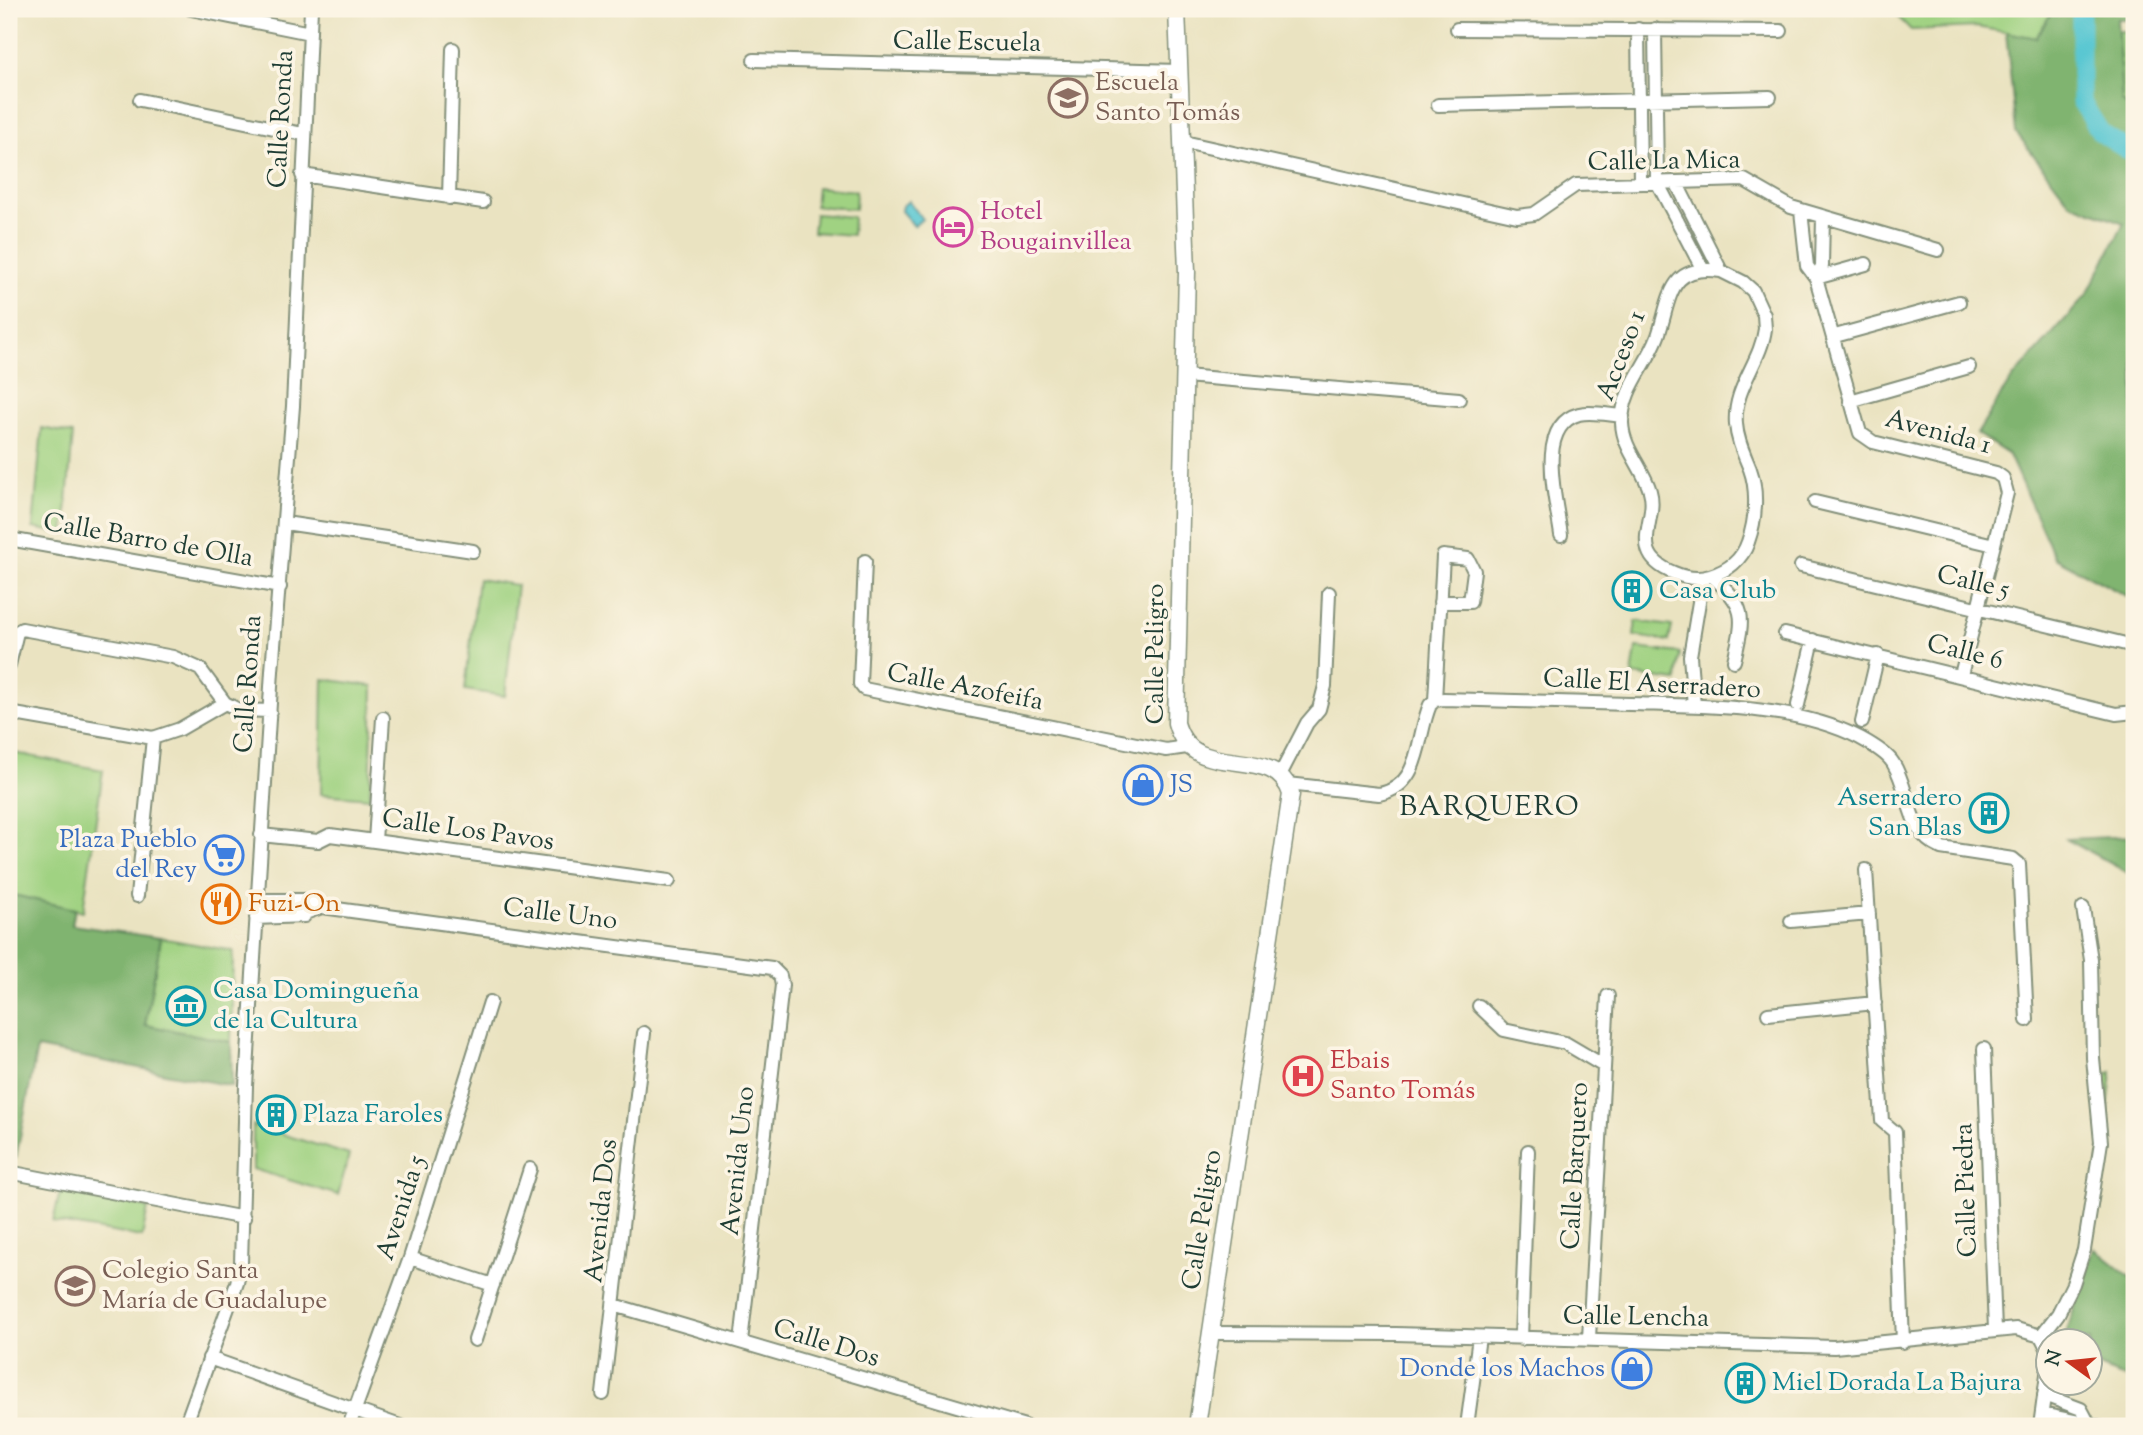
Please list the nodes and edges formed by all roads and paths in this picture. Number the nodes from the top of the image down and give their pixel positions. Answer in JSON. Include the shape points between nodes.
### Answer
{"nodes":[{"id":1,"x":191,"y":9,"type":"edge"},
{"id":2,"x":311,"y":9,"type":"edge"},
{"id":3,"x":1177,"y":9,"type":"edge"},
{"id":4,"x":1457,"y":29,"type":"dead end"},
{"id":5,"x":1638,"y":29,"type":"junction"},
{"id":6,"x":1655,"y":29,"type":"junction"},
{"id":7,"x":1781,"y":31,"type":"dead end"},
{"id":8,"x":310,"y":33,"type":"junction"},
{"id":9,"x":453,"y":49,"type":"dead end"},
{"id":10,"x":754,"y":60,"type":"dead end"},
{"id":11,"x":1180,"y":71,"type":"junction"},
{"id":12,"x":1770,"y":97,"type":"dead end"},
{"id":13,"x":1639,"y":99,"type":"junction"},
{"id":14,"x":1655,"y":99,"type":"junction"},
{"id":15,"x":140,"y":100,"type":"dead end"},
{"id":16,"x":1438,"y":105,"type":"dead end"},
{"id":17,"x":303,"y":134,"type":"junction"},
{"id":18,"x":1184,"y":142,"type":"junction"},
{"id":19,"x":302,"y":175,"type":"junction"},
{"id":20,"x":1657,"y":182,"type":"junction"},
{"id":21,"x":1676,"y":182,"type":"junction"},
{"id":22,"x":1640,"y":183,"type":"junction"},
{"id":23,"x":449,"y":198,"type":"junction"},
{"id":24,"x":483,"y":201,"type":"dead end"},
{"id":25,"x":1801,"y":211,"type":"junction"},
{"id":26,"x":1823,"y":216,"type":"junction"},
{"id":27,"x":1938,"y":250,"type":"dead end"},
{"id":28,"x":1866,"y":264,"type":"dead end"},
{"id":29,"x":1703,"y":270,"type":"junction"},
{"id":30,"x":1721,"y":271,"type":"junction"},
{"id":31,"x":1816,"y":278,"type":"junction"},
{"id":32,"x":1959,"y":302,"type":"dead end"},
{"id":33,"x":1835,"y":336,"type":"junction"},
{"id":34,"x":1969,"y":368,"type":"dead end"},
{"id":35,"x":1185,"y":376,"type":"junction"},
{"id":36,"x":1459,"y":399,"type":"dead end"},
{"id":37,"x":1850,"y":401,"type":"junction"},
{"id":38,"x":1623,"y":416,"type":"junction"},
{"id":39,"x":1815,"y":502,"type":"dead end"},
{"id":40,"x":285,"y":523,"type":"junction"},
{"id":41,"x":1561,"y":535,"type":"dead end"},
{"id":42,"x":9,"y":540,"type":"edge"},
{"id":43,"x":1994,"y":545,"type":"junction"},
{"id":44,"x":473,"y":551,"type":"dead end"},
{"id":45,"x":865,"y":561,"type":"dead end"},
{"id":46,"x":1801,"y":566,"type":"dead end"},
{"id":47,"x":1708,"y":577,"type":"junction"},
{"id":48,"x":280,"y":587,"type":"junction"},
{"id":49,"x":1329,"y":593,"type":"dead end"},
{"id":50,"x":1440,"y":601,"type":"dead end"},
{"id":51,"x":1978,"y":607,"type":"junction"},
{"id":52,"x":1785,"y":634,"type":"dead end"},
{"id":53,"x":1813,"y":640,"type":"junction"},
{"id":54,"x":2134,"y":646,"type":"edge"},
{"id":55,"x":1878,"y":655,"type":"junction"},
{"id":56,"x":1734,"y":662,"type":"dead end"},
{"id":57,"x":9,"y":665,"type":"edge"},
{"id":58,"x":1961,"y":675,"type":"junction"},
{"id":59,"x":1435,"y":700,"type":"junction"},
{"id":60,"x":225,"y":703,"type":"junction"},
{"id":61,"x":1798,"y":705,"type":"dead end"},
{"id":62,"x":1694,"y":706,"type":"junction"},
{"id":63,"x":270,"y":712,"type":"junction"},
{"id":64,"x":2134,"y":712,"type":"edge"},
{"id":65,"x":9,"y":713,"type":"edge"},
{"id":66,"x":383,"y":718,"type":"dead end"},
{"id":67,"x":1862,"y":722,"type":"dead end"},
{"id":68,"x":153,"y":738,"type":"junction"},
{"id":69,"x":1187,"y":747,"type":"junction"},
{"id":70,"x":1284,"y":779,"type":"junction"},
{"id":71,"x":261,"y":835,"type":"junction"},
{"id":72,"x":375,"y":841,"type":"junction"},
{"id":73,"x":1866,"y":870,"type":"dead end"},
{"id":74,"x":669,"y":881,"type":"dead end"},
{"id":75,"x":137,"y":896,"type":"dead end"},
{"id":76,"x":257,"y":900,"type":"junction"},
{"id":77,"x":322,"y":907,"type":"junction"},
{"id":78,"x":2083,"y":908,"type":"dead end"},
{"id":79,"x":1869,"y":914,"type":"junction"},
{"id":80,"x":256,"y":918,"type":"junction"},
{"id":81,"x":1791,"y":921,"type":"dead end"},
{"id":82,"x":782,"y":985,"type":"joint"},
{"id":83,"x":1608,"y":996,"type":"dead end"},
{"id":84,"x":490,"y":1002,"type":"dead end"},
{"id":85,"x":1875,"y":1003,"type":"junction"},
{"id":86,"x":1479,"y":1006,"type":"dead end"},
{"id":87,"x":1768,"y":1014,"type":"dead end"},
{"id":88,"x":2027,"y":1020,"type":"dead end"},
{"id":89,"x":644,"y":1033,"type":"dead end"},
{"id":90,"x":1984,"y":1049,"type":"dead end"},
{"id":91,"x":1604,"y":1066,"type":"junction"},
{"id":92,"x":1528,"y":1151,"type":"dead end"},
{"id":93,"x":530,"y":1169,"type":"dead end"},
{"id":94,"x":9,"y":1172,"type":"edge"},
{"id":95,"x":244,"y":1218,"type":"junction"},
{"id":96,"x":410,"y":1258,"type":"junction"},
{"id":97,"x":493,"y":1284,"type":"junction"},
{"id":98,"x":614,"y":1305,"type":"junction"},
{"id":99,"x":2049,"y":1326,"type":"edge"},
{"id":100,"x":1995,"y":1330,"type":"junction"},
{"id":101,"x":1211,"y":1333,"type":"junction"},
{"id":102,"x":2035,"y":1334,"type":"edge"},
{"id":103,"x":1479,"y":1337,"type":"junction"},
{"id":104,"x":1589,"y":1338,"type":"junction"},
{"id":105,"x":1521,"y":1339,"type":"junction"},
{"id":106,"x":475,"y":1340,"type":"dead end"},
{"id":107,"x":741,"y":1342,"type":"junction"},
{"id":108,"x":1903,"y":1342,"type":"junction"},
{"id":109,"x":209,"y":1358,"type":"junction"},
{"id":110,"x":603,"y":1394,"type":"dead end"},
{"id":111,"x":2044,"y":1396,"type":"edge"},
{"id":112,"x":2047,"y":1396,"type":"edge"},
{"id":113,"x":355,"y":1410,"type":"junction"},
{"id":114,"x":2041,"y":1420,"type":"edge"},
{"id":115,"x":2094,"y":1425,"type":"edge"},
{"id":116,"x":185,"y":1426,"type":"edge"},
{"id":117,"x":349,"y":1426,"type":"edge"},
{"id":118,"x":400,"y":1426,"type":"edge"},
{"id":119,"x":1025,"y":1426,"type":"edge"},
{"id":120,"x":1197,"y":1426,"type":"edge"},
{"id":121,"x":1467,"y":1426,"type":"edge"}],
"edges":[{"from":1,"to":8,"type":"street"},
{"from":2,"to":8,"type":"street","name":"Calle Ronda"},
{"from":3,"to":11,"type":"main road","name":"Calle Peligro"},
{"from":4,"to":5,"type":"street"},
{"from":5,"to":6,"type":"street"},
{"from":5,"to":13,"type":"street"},
{"from":6,"to":7,"type":"street"},
{"from":6,"to":14,"type":"street"},
{"from":8,"to":17,"type":"street","name":"Calle Ronda"},
{"from":9,"to":23,"type":"street"},
{"from":10,"to":11,"type":"street","name":"Calle Escuela"},
{"from":11,"to":18,"type":"main road","name":"Calle Peligro"},
{"from":12,"to":14,"type":"street"},
{"from":13,"to":14,"type":"street"},
{"from":13,"to":16,"type":"street"},
{"from":13,"to":22,"type":"street"},
{"from":14,"to":20,"type":"street"},
{"from":15,"to":17,"type":"street"},
{"from":17,"to":19,"type":"street","name":"Calle Ronda"},
{"from":18,"to":22,"type":"street","name":"Calle La Mica","via":[[1517,216],[1534,214],[1576,185]]},
{"from":18,"to":35,"type":"main road","name":"Calle Peligro"},
{"from":19,"to":23,"type":"street"},
{"from":19,"to":40,"type":"street","name":"Calle Ronda"},
{"from":20,"to":21,"type":"street","name":"Calle La Mica"},
{"from":20,"to":22,"type":"street","name":"Calle La Mica"},
{"from":20,"to":29,"type":"street"},
{"from":21,"to":25,"type":"street","name":"Calle La Mica","via":[[1744,180]]},
{"from":21,"to":30,"type":"street"},
{"from":23,"to":24,"type":"street"},
{"from":25,"to":26,"type":"street","name":"Calle La Mica"},
{"from":25,"to":31,"type":"street","name":"Avenida 1","via":[[1807,266]]},
{"from":26,"to":27,"type":"street","name":"Calle La Mica"},
{"from":26,"to":31,"type":"street","name":"Avenida 1","via":[[1822,266]]},
{"from":28,"to":31,"type":"street"},
{"from":29,"to":30,"type":"street"},
{"from":29,"to":38,"type":"street","name":"Acceso 1","via":[[1685,275],[1668,295],[1657,336],[1626,396]]},
{"from":30,"to":47,"type":"street","via":[[1753,292],[1765,328],[1736,410],[1737,436],[1753,482],[1755,509],[1748,542],[1734,564]]},
{"from":31,"to":33,"type":"street","name":"Avenida 1"},
{"from":32,"to":33,"type":"street"},
{"from":33,"to":37,"type":"street","name":"Avenida 1"},
{"from":34,"to":37,"type":"street"},
{"from":35,"to":36,"type":"street"},
{"from":35,"to":69,"type":"main road","name":"Calle Peligro","via":[[1176,723]]},
{"from":37,"to":43,"type":"street","name":"Avenida 1","via":[[1860,433],[1873,442],[1996,472],[2003,478],[2007,493]]},
{"from":38,"to":41,"type":"street","via":[[1579,414],[1558,430],[1551,457]]},
{"from":38,"to":47,"type":"street","name":"Acceso 1","via":[[1628,446],[1652,496],[1646,532],[1651,554],[1670,571]]},
{"from":39,"to":43,"type":"street"},
{"from":40,"to":44,"type":"street"},
{"from":40,"to":48,"type":"street","name":"Calle Ronda"},
{"from":42,"to":48,"type":"street","name":"Calle Barro de Olla"},
{"from":43,"to":51,"type":"street","name":"Avenida 1"},
{"from":45,"to":69,"type":"street","name":"Calle Azofeifa","via":[[860,684],[864,689],[1166,750]]},
{"from":46,"to":51,"type":"street","name":"Calle 5"},
{"from":47,"to":56,"type":"street","via":[[1742,611]]},
{"from":47,"to":62,"type":"street","via":[[1690,656]]},
{"from":48,"to":63,"type":"street","name":"Calle Ronda"},
{"from":49,"to":70,"type":"street","via":[[1325,686],[1319,709],[1307,723]]},
{"from":50,"to":59,"type":"street"},
{"from":51,"to":54,"type":"street","name":"Calle 5"},
{"from":51,"to":58,"type":"street","name":"Avenida 1"},
{"from":52,"to":53,"type":"street","name":"Calle 6"},
{"from":53,"to":55,"type":"street","name":"Calle 6"},
{"from":53,"to":61,"type":"street"},
{"from":55,"to":58,"type":"street","name":"Calle 6"},
{"from":55,"to":67,"type":"street"},
{"from":57,"to":60,"type":"street","via":[[14,638],[22,629],[180,660],[200,669]]},
{"from":58,"to":64,"type":"street","name":"Calle 6","via":[[2116,713]]},
{"from":59,"to":62,"type":"street","name":"Calle El Aserradero"},
{"from":59,"to":70,"type":"street","via":[[1410,773],[1392,791],[1379,794]]},
{"from":60,"to":63,"type":"street","via":[[239,710]]},
{"from":60,"to":68,"type":"street","via":[[180,729]]},
{"from":62,"to":88,"type":"street","name":"Calle El Aserradero","via":[[1796,718],[1861,738],[1892,761],[1913,816],[1931,844],[2017,860]]},
{"from":63,"to":71,"type":"street","name":"Calle Ronda"},
{"from":65,"to":68,"type":"street"},
{"from":66,"to":72,"type":"street"},
{"from":68,"to":75,"type":"street"},
{"from":69,"to":70,"type":"main road","name":"Calle Peligro","via":[[1197,754],[1256,765]]},
{"from":70,"to":101,"type":"main road","name":"Calle Peligro","via":[[1291,812]]},
{"from":71,"to":72,"type":"street","name":"Calle Los Pavos","via":[[318,841],[330,835]]},
{"from":71,"to":76,"type":"street","name":"Calle Ronda"},
{"from":72,"to":74,"type":"street","name":"Calle Los Pavos"},
{"from":73,"to":79,"type":"street"},
{"from":76,"to":77,"type":"street","name":"Calle Uno","via":[[307,900]]},
{"from":76,"to":80,"type":"street","name":"Calle Ronda"},
{"from":77,"to":80,"type":"street","name":"Calle Uno","via":[[304,916]]},
{"from":77,"to":82,"type":"street","name":"Calle Uno","via":[[764,965],[779,976]]},
{"from":78,"to":99,"type":"street","via":[[2091,960],[2101,1142],[2084,1250],[2073,1284]]},
{"from":79,"to":81,"type":"street"},
{"from":79,"to":85,"type":"street"},
{"from":80,"to":95,"type":"street","name":"Calle Ronda"},
{"from":82,"to":107,"type":"street","name":"Avenida Uno"},
{"from":83,"to":91,"type":"street","name":"Calle Barquero"},
{"from":84,"to":96,"type":"street","name":"Avenida 5"},
{"from":85,"to":87,"type":"street"},
{"from":85,"to":108,"type":"street","via":[[1882,1121],[1895,1132]]},
{"from":86,"to":91,"type":"street","via":[[1504,1030],[1564,1043]]},
{"from":89,"to":98,"type":"street","name":"Avenida Dos"},
{"from":90,"to":100,"type":"street","name":"Calle Piedra"},
{"from":91,"to":104,"type":"street","name":"Calle Barquero"},
{"from":92,"to":105,"type":"street"},
{"from":93,"to":97,"type":"street"},
{"from":94,"to":95,"type":"street"},
{"from":95,"to":109,"type":"street","name":"Calle Ronda","via":[[239,1273]]},
{"from":96,"to":97,"type":"street"},
{"from":96,"to":113,"type":"street","name":"Avenida 5"},
{"from":97,"to":106,"type":"street"},
{"from":98,"to":107,"type":"street","name":"Calle Dos"},
{"from":98,"to":110,"type":"street","name":"Avenida Dos"},
{"from":100,"to":102,"type":"street","name":"Calle Lencha"},
{"from":100,"to":108,"type":"street","name":"Calle Lencha"},
{"from":101,"to":103,"type":"street","name":"Calle Lencha"},
{"from":101,"to":120,"type":"main road","name":"Calle Peligro"},
{"from":103,"to":105,"type":"street","name":"Calle Lencha"},
{"from":103,"to":121,"type":"street"},
{"from":104,"to":105,"type":"street","name":"Calle Lencha"},
{"from":104,"to":108,"type":"street","name":"Calle Lencha","via":[[1834,1347]]},
{"from":107,"to":119,"type":"street","name":"Calle Dos"},
{"from":109,"to":113,"type":"street"},
{"from":109,"to":116,"type":"street","name":"Calle Ronda"},
{"from":111,"to":114,"type":"street"},
{"from":112,"to":115,"type":"street","via":[[2081,1409]]},
{"from":113,"to":117,"type":"street","name":"Avenida 5"},
{"from":113,"to":118,"type":"street"},
{"from":114,"to":115,"type":"street"}]}
